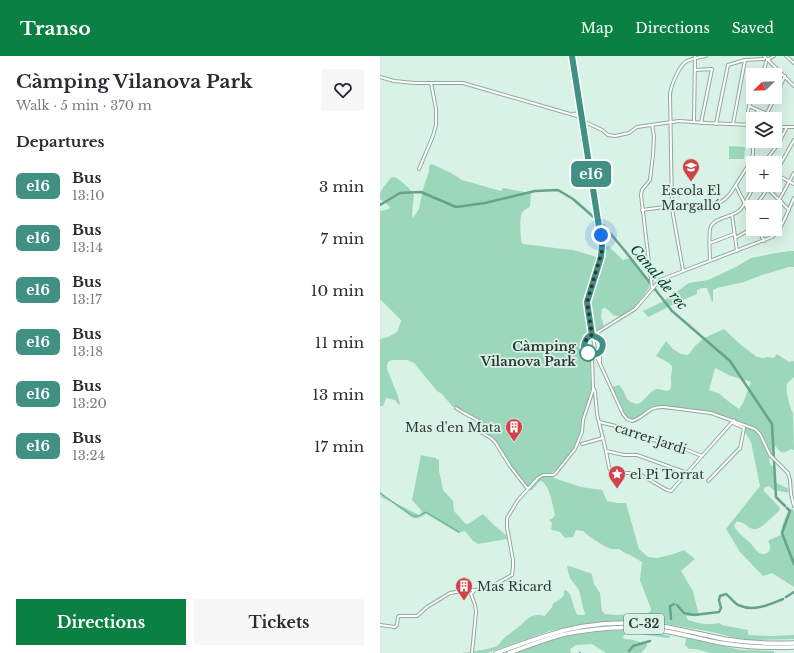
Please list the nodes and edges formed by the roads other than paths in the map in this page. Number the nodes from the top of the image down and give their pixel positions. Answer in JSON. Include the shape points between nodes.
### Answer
{"nodes":[{"id":1,"x":572,"y":56,"type":"edge"},
{"id":2,"x":706,"y":56,"type":"edge"},
{"id":3,"x":772,"y":56,"type":"edge"},
{"id":4,"x":786,"y":56,"type":"edge"},
{"id":5,"x":695,"y":57,"type":"edge"},
{"id":6,"x":766,"y":59,"type":"edge"},
{"id":7,"x":745,"y":60,"type":"junction"},
{"id":8,"x":794,"y":63,"type":"edge"},
{"id":9,"x":695,"y":70,"type":"junction"},
{"id":10,"x":380,"y":76,"type":"edge"},
{"id":11,"x":785,"y":76,"type":"junction"},
{"id":12,"x":782,"y":82,"type":"edge"},
{"id":13,"x":431,"y":83,"type":"junction"},
{"id":14,"x":794,"y":86,"type":"edge"},
{"id":15,"x":771,"y":104,"type":"edge"},
{"id":16,"x":749,"y":106,"type":"joint"},
{"id":17,"x":580,"y":107,"type":"junction"},
{"id":18,"x":758,"y":110,"type":"joint"},
{"id":19,"x":748,"y":112,"type":"edge"},
{"id":20,"x":575,"y":113,"type":"junction"},
{"id":21,"x":581,"y":113,"type":"junction"},
{"id":22,"x":571,"y":115,"type":"junction"},
{"id":23,"x":577,"y":116,"type":"junction"},
{"id":24,"x":582,"y":120,"type":"junction"},
{"id":25,"x":671,"y":122,"type":"junction"},
{"id":26,"x":694,"y":122,"type":"junction"},
{"id":27,"x":701,"y":123,"type":"junction"},
{"id":28,"x":716,"y":124,"type":"junction"},
{"id":29,"x":733,"y":124,"type":"junction"},
{"id":30,"x":652,"y":125,"type":"junction"},
{"id":31,"x":746,"y":125,"type":"edge"},
{"id":32,"x":782,"y":127,"type":"edge"},
{"id":33,"x":787,"y":127,"type":"junction"},
{"id":34,"x":794,"y":127,"type":"edge"},
{"id":35,"x":794,"y":140,"type":"edge"},
{"id":36,"x":769,"y":156,"type":"edge"},
{"id":37,"x":782,"y":161,"type":"edge"},
{"id":38,"x":419,"y":169,"type":"dead end"},
{"id":39,"x":746,"y":170,"type":"edge"},
{"id":40,"x":794,"y":173,"type":"edge"},
{"id":41,"x":782,"y":178,"type":"edge"},
{"id":42,"x":789,"y":181,"type":"junction"},
{"id":43,"x":794,"y":184,"type":"edge"},
{"id":44,"x":736,"y":186,"type":"junction"},
{"id":45,"x":750,"y":192,"type":"edge"},
{"id":46,"x":771,"y":192,"type":"edge"},
{"id":47,"x":794,"y":198,"type":"edge"},
{"id":48,"x":779,"y":200,"type":"joint"},
{"id":49,"x":744,"y":203,"type":"junction"},
{"id":50,"x":782,"y":203,"type":"edge"},
{"id":51,"x":746,"y":207,"type":"edge"},
{"id":52,"x":672,"y":208,"type":"junction"},
{"id":53,"x":642,"y":210,"type":"junction"},
{"id":54,"x":789,"y":210,"type":"junction"},
{"id":55,"x":732,"y":215,"type":"junction"},
{"id":56,"x":746,"y":232,"type":"edge"},
{"id":57,"x":734,"y":234,"type":"junction"},
{"id":58,"x":762,"y":236,"type":"edge"},
{"id":59,"x":735,"y":238,"type":"junction"},
{"id":60,"x":764,"y":241,"type":"junction"},
{"id":61,"x":710,"y":244,"type":"junction"},
{"id":62,"x":737,"y":251,"type":"junction"},
{"id":63,"x":710,"y":261,"type":"junction"},
{"id":64,"x":683,"y":270,"type":"junction"},
{"id":65,"x":652,"y":288,"type":"junction"},
{"id":66,"x":598,"y":332,"type":"junction"},
{"id":67,"x":592,"y":335,"type":"junction"},
{"id":68,"x":599,"y":338,"type":"junction"},
{"id":69,"x":601,"y":351,"type":"junction"},
{"id":70,"x":592,"y":355,"type":"junction"},
{"id":71,"x":596,"y":355,"type":"junction"},
{"id":72,"x":602,"y":368,"type":"junction"},
{"id":73,"x":593,"y":386,"type":"junction"},
{"id":74,"x":456,"y":408,"type":"dead end"},
{"id":75,"x":599,"y":422,"type":"junction"},
{"id":76,"x":733,"y":422,"type":"junction"},
{"id":77,"x":603,"y":438,"type":"junction"},
{"id":78,"x":582,"y":444,"type":"dead end"},
{"id":79,"x":606,"y":451,"type":"junction"},
{"id":80,"x":702,"y":456,"type":"junction"},
{"id":81,"x":611,"y":473,"type":"junction"},
{"id":82,"x":687,"y":473,"type":"junction"},
{"id":83,"x":613,"y":480,"type":"dead end"},
{"id":84,"x":708,"y":481,"type":"dead end"},
{"id":85,"x":528,"y":488,"type":"junction"},
{"id":86,"x":794,"y":506,"type":"edge"},
{"id":87,"x":475,"y":590,"type":"junction"},
{"id":88,"x":380,"y":625,"type":"edge"},
{"id":89,"x":794,"y":643,"type":"edge"},
{"id":90,"x":794,"y":647,"type":"edge"},
{"id":91,"x":472,"y":653,"type":"edge"},
{"id":92,"x":496,"y":653,"type":"edge"},
{"id":93,"x":509,"y":653,"type":"edge"}],
"edges":[{"from":1,"to":17,"type":"street"},
{"from":2,"to":5,"type":"street"},
{"from":3,"to":6,"type":"street"},
{"from":4,"to":8,"type":"street"},
{"from":5,"to":9,"type":"street"},
{"from":5,"to":25,"type":"street","via":[[684,64],[672,84]]},
{"from":6,"to":7,"type":"street"},
{"from":6,"to":11,"type":"street"},
{"from":7,"to":28,"type":"street","via":[[728,65]]},
{"from":7,"to":29,"type":"street"},
{"from":9,"to":26,"type":"street"},
{"from":9,"to":27,"type":"street","via":[[712,69]]},
{"from":10,"to":13,"type":"street","via":[[394,81]]},
{"from":11,"to":12,"type":"street"},
{"from":11,"to":14,"type":"street"},
{"from":13,"to":22,"type":"street","via":[[463,83]]},
{"from":13,"to":38,"type":"street","via":[[436,125]]},
{"from":15,"to":18,"type":"street","via":[[765,113]]},
{"from":16,"to":18,"type":"street"},
{"from":16,"to":19,"type":"street"},
{"from":17,"to":20,"type":"street"},
{"from":17,"to":21,"type":"street"},
{"from":20,"to":21,"type":"street"},
{"from":20,"to":22,"type":"street"},
{"from":21,"to":23,"type":"street"},
{"from":21,"to":24,"type":"street"},
{"from":22,"to":23,"type":"street"},
{"from":23,"to":24,"type":"street"},
{"from":24,"to":30,"type":"street","via":[[608,135],[615,136]]},
{"from":24,"to":67,"type":"street","via":[[602,246],[587,302]]},
{"from":25,"to":26,"type":"street"},
{"from":25,"to":30,"type":"street"},
{"from":25,"to":52,"type":"street"},
{"from":26,"to":27,"type":"street"},
{"from":27,"to":28,"type":"street"},
{"from":28,"to":29,"type":"street"},
{"from":29,"to":31,"type":"street"},
{"from":30,"to":53,"type":"street","via":[[653,155],[650,180],[640,195]]},
{"from":32,"to":33,"type":"street"},
{"from":33,"to":34,"type":"street"},
{"from":33,"to":36,"type":"street"},
{"from":35,"to":37,"type":"street"},
{"from":39,"to":44,"type":"street"},
{"from":40,"to":42,"type":"street"},
{"from":41,"to":42,"type":"street"},
{"from":42,"to":43,"type":"street"},
{"from":42,"to":48,"type":"street"},
{"from":44,"to":49,"type":"street"},
{"from":44,"to":52,"type":"street","via":[[725,200],[702,210]]},
{"from":45,"to":49,"type":"street"},
{"from":46,"to":48,"type":"street"},
{"from":47,"to":54,"type":"street"},
{"from":49,"to":51,"type":"street"},
{"from":49,"to":55,"type":"street","via":[[741,209]]},
{"from":50,"to":54,"type":"street"},
{"from":52,"to":53,"type":"street"},
{"from":52,"to":64,"type":"street"},
{"from":53,"to":65,"type":"street"},
{"from":54,"to":60,"type":"street","via":[[776,235]]},
{"from":55,"to":57,"type":"street"},
{"from":55,"to":61,"type":"street","via":[[712,225]]},
{"from":56,"to":59,"type":"street"},
{"from":57,"to":59,"type":"street"},
{"from":57,"to":61,"type":"street"},
{"from":58,"to":60,"type":"street"},
{"from":59,"to":62,"type":"street"},
{"from":60,"to":62,"type":"street"},
{"from":61,"to":63,"type":"street"},
{"from":62,"to":63,"type":"street"},
{"from":63,"to":64,"type":"street"},
{"from":64,"to":65,"type":"street","via":[[660,280]]},
{"from":65,"to":66,"type":"street","via":[[635,309]]},
{"from":66,"to":67,"type":"street"},
{"from":66,"to":68,"type":"street"},
{"from":67,"to":68,"type":"street"},
{"from":67,"to":70,"type":"street","via":[[587,338],[584,347],[587,353]]},
{"from":67,"to":71,"type":"street"},
{"from":68,"to":69,"type":"street","via":[[603,344]]},
{"from":69,"to":71,"type":"street"},
{"from":69,"to":72,"type":"street"},
{"from":70,"to":71,"type":"street"},
{"from":70,"to":73,"type":"street"},
{"from":71,"to":72,"type":"street"},
{"from":72,"to":76,"type":"street","via":[[629,420],[636,420],[657,407],[711,412]]},
{"from":73,"to":75,"type":"street"},
{"from":73,"to":85,"type":"street","via":[[576,449],[555,474],[540,476]]},
{"from":74,"to":85,"type":"street","via":[[478,421],[477,430],[495,442]]},
{"from":75,"to":77,"type":"street"},
{"from":75,"to":80,"type":"street","name":"carrer Jardi","via":[[624,428],[650,440]]},
{"from":76,"to":80,"type":"street"},
{"from":76,"to":84,"type":"street","via":[[744,428],[740,449]]},
{"from":76,"to":86,"type":"street","via":[[758,431],[770,455],[788,473]]},
{"from":77,"to":78,"type":"street"},
{"from":77,"to":79,"type":"street"},
{"from":79,"to":81,"type":"street"},
{"from":79,"to":82,"type":"street","via":[[638,455]]},
{"from":80,"to":82,"type":"street"},
{"from":81,"to":82,"type":"street","via":[[641,475],[669,492]]},
{"from":81,"to":83,"type":"street"},
{"from":85,"to":87,"type":"street","via":[[515,504],[506,522],[513,560],[512,576],[494,585]]},
{"from":87,"to":88,"type":"street","via":[[450,593],[417,616],[399,616],[395,627]]},
{"from":87,"to":91,"type":"street","via":[[471,594],[476,612]]},
{"from":89,"to":92,"type":"highway","number":"C-32","via":[[749,642],[627,623],[584,626],[562,631]]},
{"from":90,"to":93,"type":"highway","number":"C-32","via":[[747,646],[653,629],[619,628],[562,635]]}]}
